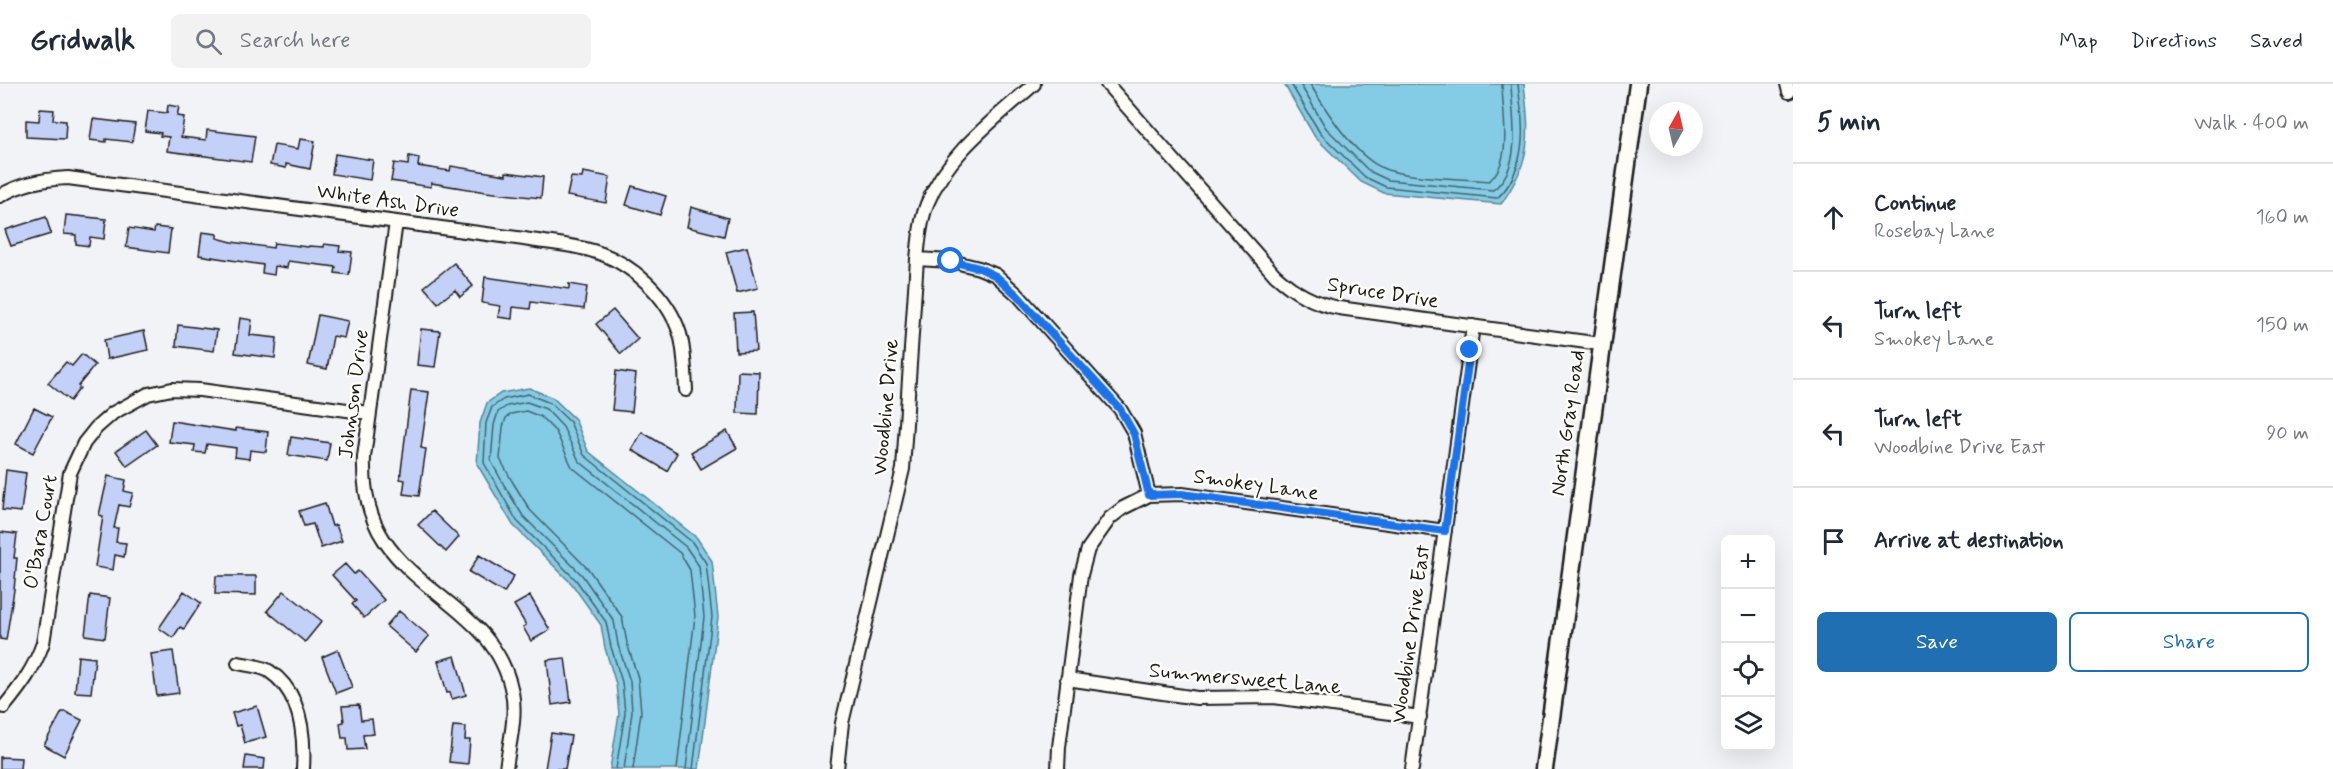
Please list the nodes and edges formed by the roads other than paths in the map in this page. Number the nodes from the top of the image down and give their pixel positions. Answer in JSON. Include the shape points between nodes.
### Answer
{"nodes":[{"id":1,"x":1034,"y":84,"type":"edge"},
{"id":2,"x":1107,"y":84,"type":"edge"},
{"id":3,"x":1638,"y":84,"type":"edge"},
{"id":4,"x":0,"y":196,"type":"edge"},
{"id":5,"x":396,"y":222,"type":"junction"},
{"id":6,"x":917,"y":259,"type":"junction"},
{"id":7,"x":1473,"y":326,"type":"junction"},
{"id":8,"x":1601,"y":344,"type":"junction"},
{"id":9,"x":686,"y":390,"type":"dead end"},
{"id":10,"x":369,"y":413,"type":"junction"},
{"id":11,"x":1149,"y":495,"type":"junction"},
{"id":12,"x":1445,"y":531,"type":"junction"},
{"id":13,"x":238,"y":663,"type":"dead end"},
{"id":14,"x":1067,"y":679,"type":"junction"},
{"id":15,"x":4,"y":707,"type":"dead end"},
{"id":16,"x":1420,"y":717,"type":"junction"},
{"id":17,"x":303,"y":769,"type":"edge"},
{"id":18,"x":506,"y":769,"type":"edge"},
{"id":19,"x":837,"y":769,"type":"edge"},
{"id":20,"x":1058,"y":769,"type":"edge"},
{"id":21,"x":1412,"y":769,"type":"edge"},
{"id":22,"x":1544,"y":769,"type":"edge"}],
"edges":[{"from":1,"to":6,"type":"street","name":"Woodbine Drive","via":[[963,149],[938,182],[921,225]]},
{"from":2,"to":7,"type":"street","name":"Spruce Drive","via":[[1275,275],[1300,295],[1339,308]]},
{"from":3,"to":8,"type":"street","name":"North Gray Road"},
{"from":4,"to":5,"type":"street","name":"White Ash Drive","via":[[24,184],[68,178]]},
{"from":5,"to":9,"type":"street","name":"White Ash Drive","via":[[576,247],[613,258],[653,289],[667,307],[680,334]]},
{"from":5,"to":10,"type":"street","name":"Johnson Drive"},
{"from":6,"to":11,"type":"street","via":[[979,268],[996,276],[1017,295],[1120,409],[1134,434]]},
{"from":6,"to":19,"type":"street","name":"Woodbine Drive","via":[[903,469],[842,723]]},
{"from":7,"to":8,"type":"street","name":"Spruce Drive"},
{"from":7,"to":12,"type":"street","name":"Woodbine Drive East"},
{"from":8,"to":22,"type":"street","name":"North Gray Road"},
{"from":10,"to":15,"type":"street","name":"O'Bara Court","via":[[172,389],[148,394],[113,413],[84,443],[70,473],[42,643],[27,679]]},
{"from":10,"to":18,"type":"street","name":"Johnson Drive","via":[[363,474],[372,514],[384,539],[403,562],[478,627],[504,668],[514,714]]},
{"from":11,"to":12,"type":"street","name":"Smokey Lane","via":[[1182,494]]},
{"from":11,"to":14,"type":"street","name":"Smokey Lane","via":[[1110,518],[1088,549]]},
{"from":12,"to":16,"type":"street","name":"Woodbine Drive East"},
{"from":13,"to":17,"type":"street","via":[[268,670],[292,699],[303,730]]},
{"from":14,"to":16,"type":"street","name":"Summersweet Lane","via":[[1197,698],[1274,697]]},
{"from":14,"to":20,"type":"street","name":"Smokey Lane"},
{"from":16,"to":21,"type":"street","name":"Woodbine Drive East"}]}
